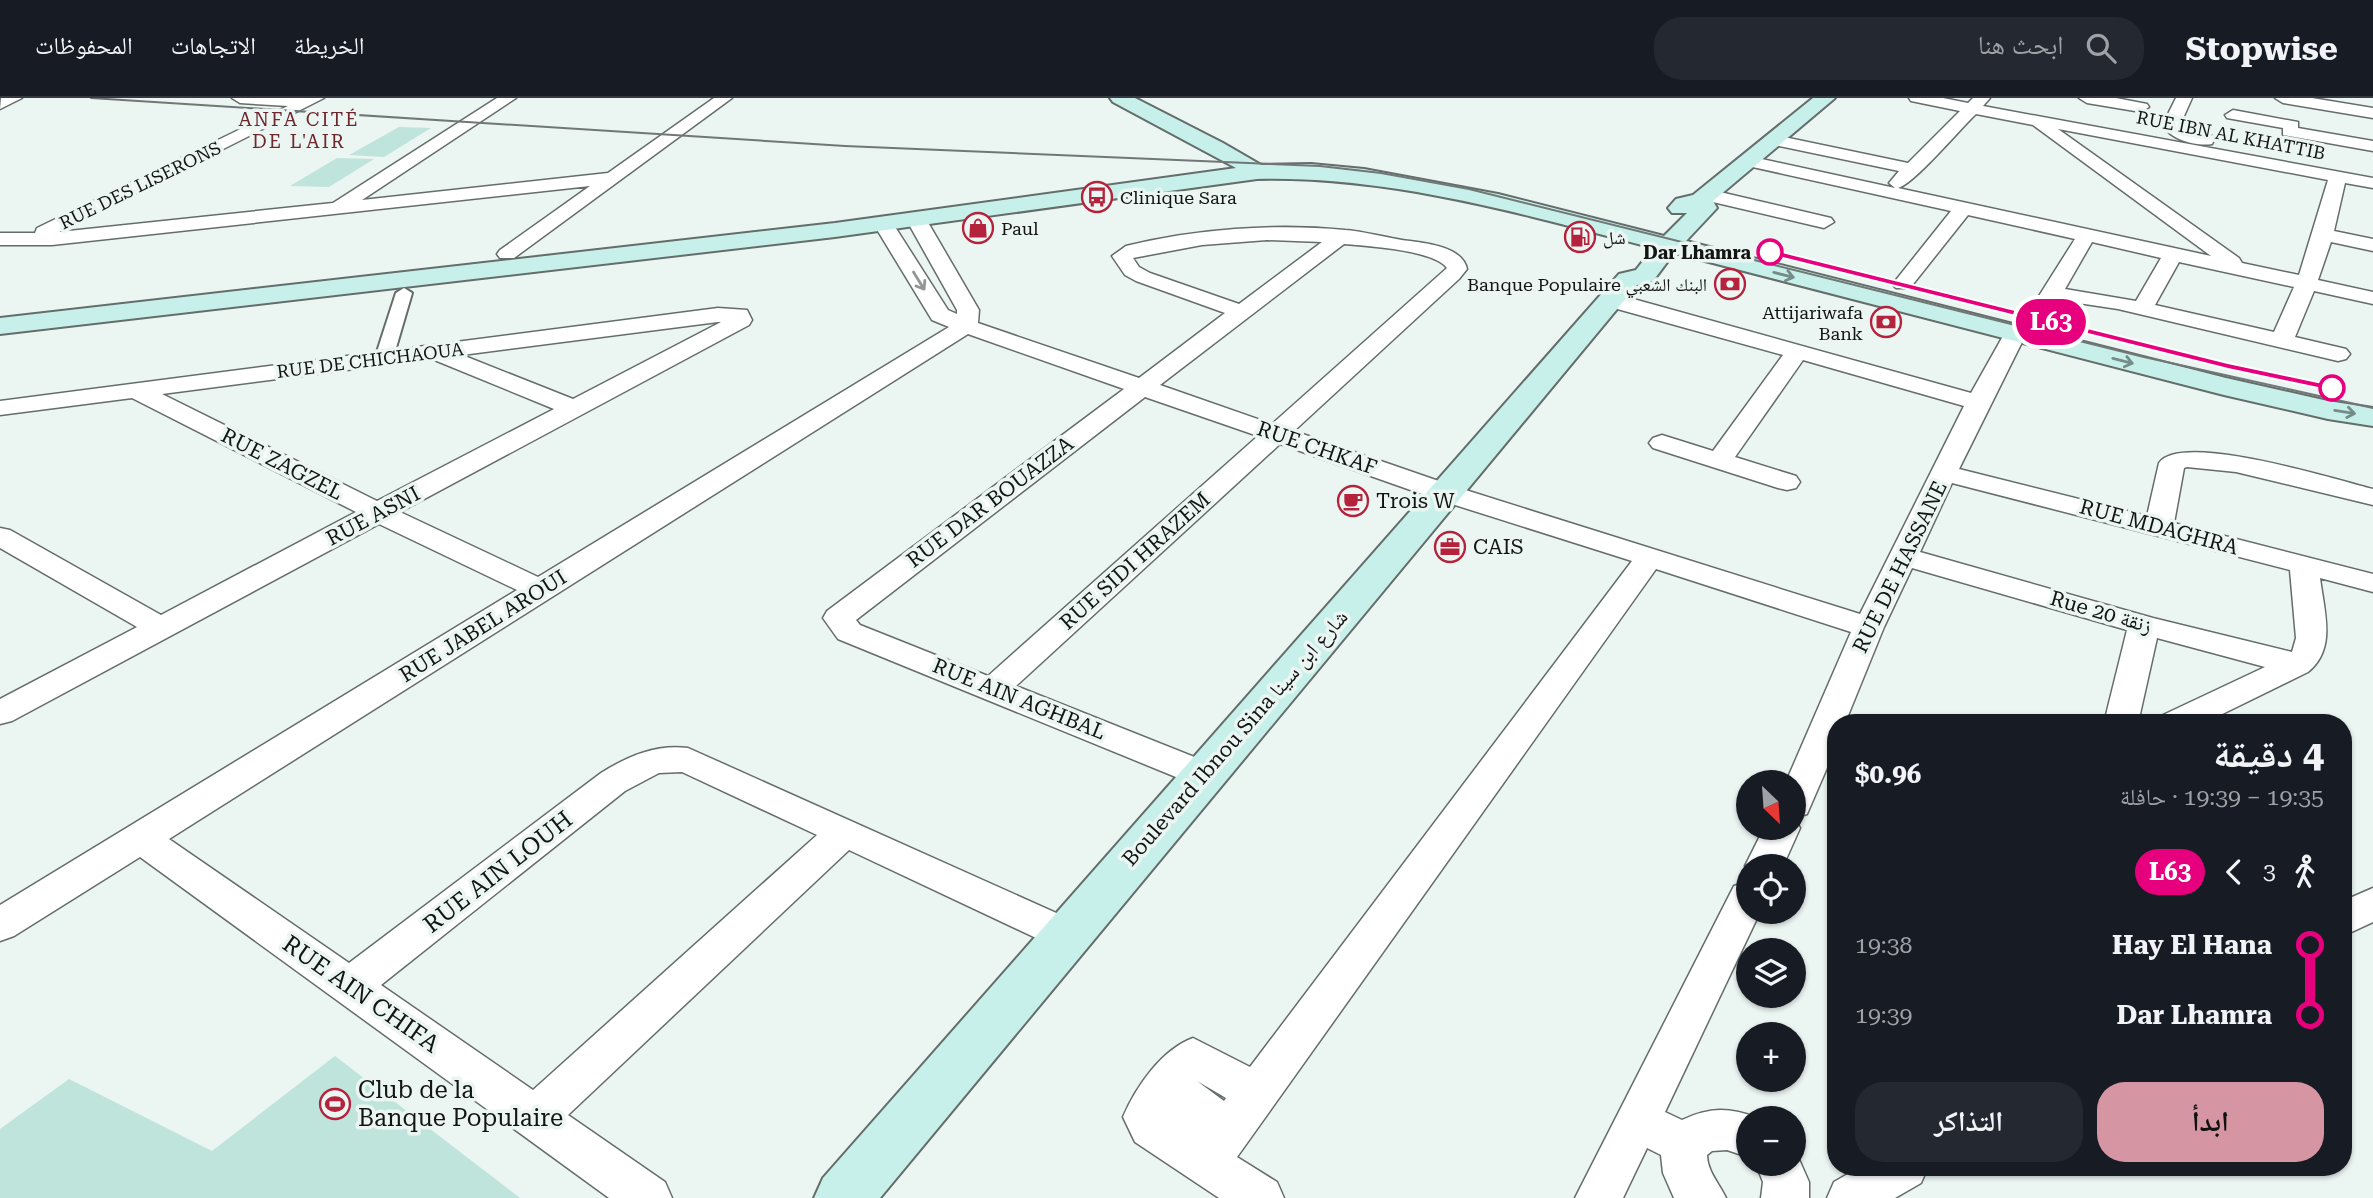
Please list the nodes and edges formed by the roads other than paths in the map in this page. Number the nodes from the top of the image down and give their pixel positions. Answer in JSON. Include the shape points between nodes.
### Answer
{"nodes":[{"id":1,"x":14,"y":98,"type":"edge"},
{"id":2,"x":240,"y":98,"type":"edge"},
{"id":3,"x":508,"y":98,"type":"edge"},
{"id":4,"x":724,"y":98,"type":"edge"},
{"id":5,"x":1120,"y":98,"type":"edge"},
{"id":6,"x":1153,"y":98,"type":"edge"},
{"id":7,"x":1825,"y":98,"type":"edge"},
{"id":8,"x":1917,"y":98,"type":"edge"},
{"id":9,"x":2184,"y":98,"type":"edge"},
{"id":10,"x":2241,"y":98,"type":"edge"},
{"id":11,"x":2365,"y":98,"type":"edge"},
{"id":12,"x":2373,"y":99,"type":"edge"},
{"id":13,"x":312,"y":100,"type":"edge"},
{"id":14,"x":1977,"y":103,"type":"edge"},
{"id":15,"x":0,"y":104,"type":"edge"},
{"id":16,"x":2084,"y":104,"type":"edge"},
{"id":17,"x":2139,"y":109,"type":"edge"},
{"id":18,"x":2373,"y":113,"type":"edge"},
{"id":19,"x":2290,"y":119,"type":"edge"},
{"id":20,"x":2034,"y":120,"type":"junction"},
{"id":21,"x":2373,"y":129,"type":"edge"},
{"id":22,"x":2226,"y":131,"type":"junction"},
{"id":23,"x":2123,"y":136,"type":"junction"},
{"id":24,"x":1774,"y":140,"type":"junction"},
{"id":25,"x":2373,"y":146,"type":"edge"},
{"id":26,"x":2090,"y":160,"type":"junction"},
{"id":27,"x":2116,"y":160,"type":"dead end"},
{"id":28,"x":2156,"y":160,"type":"dead end"},
{"id":29,"x":2249,"y":160,"type":"junction"},
{"id":30,"x":1748,"y":161,"type":"junction"},
{"id":31,"x":1263,"y":165,"type":"junction"},
{"id":32,"x":1913,"y":169,"type":"junction"},
{"id":33,"x":2372,"y":171,"type":"edge"},
{"id":34,"x":2337,"y":176,"type":"junction"},
{"id":35,"x":612,"y":178,"type":"junction"},
{"id":36,"x":1861,"y":185,"type":"junction"},
{"id":37,"x":1890,"y":191,"type":"junction"},
{"id":38,"x":1704,"y":197,"type":"junction"},
{"id":39,"x":337,"y":208,"type":"junction"},
{"id":40,"x":1964,"y":208,"type":"junction"},
{"id":41,"x":916,"y":219,"type":"junction"},
{"id":42,"x":883,"y":223,"type":"junction"},
{"id":43,"x":1237,"y":235,"type":"junction"},
{"id":44,"x":1343,"y":235,"type":"junction"},
{"id":45,"x":1666,"y":235,"type":"junction"},
{"id":46,"x":2087,"y":235,"type":"junction"},
{"id":47,"x":2324,"y":235,"type":"junction"},
{"id":48,"x":0,"y":239,"type":"edge"},
{"id":49,"x":27,"y":240,"type":"junction"},
{"id":50,"x":2373,"y":245,"type":"edge"},
{"id":51,"x":0,"y":253,"type":"edge"},
{"id":52,"x":507,"y":254,"type":"junction"},
{"id":53,"x":2173,"y":254,"type":"junction"},
{"id":54,"x":1710,"y":256,"type":"junction"},
{"id":55,"x":1314,"y":257,"type":"junction"},
{"id":56,"x":2242,"y":269,"type":"junction"},
{"id":57,"x":2308,"y":283,"type":"junction"},
{"id":58,"x":1628,"y":284,"type":"junction"},
{"id":59,"x":1903,"y":284,"type":"junction"},
{"id":60,"x":2053,"y":292,"type":"junction"},
{"id":61,"x":404,"y":293,"type":"dead end"},
{"id":62,"x":2373,"y":298,"type":"edge"},
{"id":63,"x":2143,"y":308,"type":"junction"},
{"id":64,"x":0,"y":311,"type":"edge"},
{"id":65,"x":1242,"y":312,"type":"junction"},
{"id":66,"x":739,"y":316,"type":"joint"},
{"id":67,"x":0,"y":326,"type":"edge"},
{"id":68,"x":966,"y":326,"type":"junction"},
{"id":69,"x":2026,"y":326,"type":"junction"},
{"id":70,"x":2281,"y":342,"type":"junction"},
{"id":71,"x":435,"y":352,"type":"junction"},
{"id":72,"x":1797,"y":352,"type":"junction"},
{"id":73,"x":2338,"y":354,"type":"dead end"},
{"id":74,"x":384,"y":358,"type":"junction"},
{"id":75,"x":1143,"y":387,"type":"junction"},
{"id":76,"x":137,"y":391,"type":"junction"},
{"id":77,"x":2373,"y":395,"type":"edge"},
{"id":78,"x":1978,"y":402,"type":"junction"},
{"id":79,"x":3,"y":408,"type":"edge"},
{"id":80,"x":575,"y":409,"type":"junction"},
{"id":81,"x":2373,"y":417,"type":"edge"},
{"id":82,"x":1276,"y":434,"type":"junction"},
{"id":83,"x":1662,"y":443,"type":"dead end"},
{"id":84,"x":1719,"y":461,"type":"junction"},
{"id":85,"x":1945,"y":473,"type":"junction"},
{"id":86,"x":1787,"y":482,"type":"dead end"},
{"id":87,"x":1446,"y":492,"type":"junction"},
{"id":88,"x":2373,"y":497,"type":"edge"},
{"id":89,"x":379,"y":513,"type":"junction"},
{"id":90,"x":2159,"y":526,"type":"junction"},
{"id":91,"x":0,"y":536,"type":"edge"},
{"id":92,"x":1650,"y":557,"type":"junction"},
{"id":93,"x":1905,"y":557,"type":"junction"},
{"id":94,"x":2304,"y":566,"type":"junction"},
{"id":95,"x":2373,"y":583,"type":"edge"},
{"id":96,"x":541,"y":590,"type":"junction"},
{"id":97,"x":838,"y":618,"type":"joint"},
{"id":98,"x":2144,"y":625,"type":"junction"},
{"id":99,"x":1869,"y":627,"type":"junction"},
{"id":100,"x":161,"y":628,"type":"junction"},
{"id":101,"x":2297,"y":665,"type":"junction"},
{"id":102,"x":994,"y":688,"type":"junction"},
{"id":103,"x":0,"y":713,"type":"edge"},
{"id":104,"x":1832,"y":714,"type":"edge"},
{"id":105,"x":2123,"y":714,"type":"edge"},
{"id":106,"x":2194,"y":714,"type":"edge"},
{"id":107,"x":1827,"y":727,"type":"edge"},
{"id":108,"x":1205,"y":775,"type":"junction"},
{"id":109,"x":1806,"y":777,"type":"edge"},
{"id":110,"x":845,"y":832,"type":"junction"},
{"id":111,"x":142,"y":839,"type":"junction"},
{"id":112,"x":2373,"y":903,"type":"edge"},
{"id":113,"x":2352,"y":915,"type":"edge"},
{"id":114,"x":1736,"y":921,"type":"edge"},
{"id":115,"x":0,"y":925,"type":"edge"},
{"id":116,"x":1067,"y":935,"type":"junction"},
{"id":117,"x":350,"y":986,"type":"junction"},
{"id":118,"x":1257,"y":1093,"type":"junction"},
{"id":119,"x":535,"y":1117,"type":"junction"},
{"id":120,"x":1638,"y":1121,"type":"junction"},
{"id":121,"x":1736,"y":1132,"type":"edge"},
{"id":122,"x":1687,"y":1145,"type":"junction"},
{"id":123,"x":1218,"y":1146,"type":"junction"},
{"id":124,"x":1784,"y":1176,"type":"edge"},
{"id":125,"x":1889,"y":1176,"type":"edge"},
{"id":126,"x":648,"y":1198,"type":"edge"},
{"id":127,"x":843,"y":1198,"type":"edge"},
{"id":128,"x":1260,"y":1198,"type":"edge"},
{"id":129,"x":1598,"y":1198,"type":"edge"},
{"id":130,"x":1702,"y":1198,"type":"edge"},
{"id":131,"x":1785,"y":1198,"type":"edge"},
{"id":132,"x":1851,"y":1198,"type":"edge"}],
"edges":[{"from":1,"to":15,"type":"street"},
{"from":2,"to":13,"type":"street"},
{"from":3,"to":39,"type":"street"},
{"from":4,"to":35,"type":"street"},
{"from":5,"to":31,"type":"main road"},
{"from":6,"to":31,"type":"main road"},
{"from":7,"to":24,"type":"main road","name":"Boulevard Ibnou Sina شارع ابن سينا"},
{"from":8,"to":14,"type":"street","name":"RUE IBN AL KHATTIB"},
{"from":9,"to":22,"type":"street","via":[[2172,128],[2185,135]]},
{"from":10,"to":22,"type":"street"},
{"from":11,"to":12,"type":"street"},
{"from":13,"to":49,"type":"street","name":"RUE DES LISERONS"},
{"from":14,"to":20,"type":"street","name":"RUE IBN AL KHATTIB"},
{"from":14,"to":32,"type":"street"},
{"from":16,"to":17,"type":"street"},
{"from":17,"to":23,"type":"street"},
{"from":18,"to":19,"type":"street"},
{"from":19,"to":21,"type":"street"},
{"from":19,"to":22,"type":"street"},
{"from":19,"to":25,"type":"street"},
{"from":20,"to":23,"type":"street","name":"RUE IBN AL KHATTIB"},
{"from":20,"to":26,"type":"street"},
{"from":22,"to":33,"type":"street"},
{"from":23,"to":29,"type":"street","name":"RUE IBN AL KHATTIB"},
{"from":24,"to":30,"type":"main road","name":"Boulevard Ibnou Sina شارع ابن سينا"},
{"from":24,"to":32,"type":"street"},
{"from":26,"to":27,"type":"street"},
{"from":26,"to":56,"type":"street"},
{"from":28,"to":29,"type":"street"},
{"from":29,"to":34,"type":"street","name":"RUE IBN AL KHATTIB"},
{"from":30,"to":36,"type":"street"},
{"from":30,"to":38,"type":"main road","name":"Boulevard Ibnou Sina شارع ابن سينا"},
{"from":31,"to":41,"type":"main road"},
{"from":31,"to":45,"type":"main road","via":[[1417,184]]},
{"from":31,"to":52,"type":"main road"},
{"from":32,"to":37,"type":"street"},
{"from":33,"to":34,"type":"street","name":"RUE IBN AL KHATTIB"},
{"from":34,"to":47,"type":"street"},
{"from":35,"to":39,"type":"street"},
{"from":35,"to":52,"type":"street"},
{"from":36,"to":37,"type":"street"},
{"from":36,"to":38,"type":"street","via":[[1830,215]]},
{"from":37,"to":40,"type":"street"},
{"from":38,"to":45,"type":"main road","name":"Boulevard Ibnou Sina شارع ابن سينا","via":[[1684,204]]},
{"from":39,"to":49,"type":"street"},
{"from":40,"to":46,"type":"street"},
{"from":40,"to":59,"type":"street"},
{"from":41,"to":42,"type":"main road"},
{"from":41,"to":68,"type":"street","via":[[968,310]]},
{"from":42,"to":67,"type":"main road"},
{"from":42,"to":68,"type":"street","name":"RUE CHKAF","one_way":true,"via":[[940,315]]},
{"from":43,"to":44,"type":"street"},
{"from":43,"to":55,"type":"street"},
{"from":43,"to":65,"type":"street","via":[[1133,250],[1122,256],[1132,271],[1143,277]]},
{"from":44,"to":55,"type":"street","name":"RUE DAR BOUAZZA"},
{"from":44,"to":82,"type":"street","name":"RUE SIDI HRAZEM","via":[[1441,254],[1457,269]]},
{"from":45,"to":54,"type":"main road"},
{"from":45,"to":58,"type":"main road","name":"Boulevard Ibnou Sina شارع ابن سينا"},
{"from":45,"to":59,"type":"main road"},
{"from":46,"to":53,"type":"street"},
{"from":46,"to":60,"type":"street","name":"RUE DE HASSANE"},
{"from":47,"to":50,"type":"street"},
{"from":47,"to":57,"type":"street"},
{"from":48,"to":49,"type":"street"},
{"from":49,"to":51,"type":"street","name":"RUE DES LISERONS"},
{"from":52,"to":64,"type":"main road"},
{"from":53,"to":56,"type":"street"},
{"from":53,"to":63,"type":"street"},
{"from":54,"to":58,"type":"main road"},
{"from":54,"to":69,"type":"main road","one_way":true},
{"from":55,"to":65,"type":"street","name":"RUE DAR BOUAZZA"},
{"from":56,"to":57,"type":"street"},
{"from":57,"to":62,"type":"street"},
{"from":57,"to":70,"type":"street"},
{"from":58,"to":72,"type":"street"},
{"from":58,"to":87,"type":"main road","name":"Boulevard Ibnou Sina شارع ابن سينا"},
{"from":59,"to":69,"type":"main road"},
{"from":60,"to":63,"type":"street"},
{"from":60,"to":69,"type":"street","name":"RUE DE HASSANE"},
{"from":61,"to":74,"type":"street"},
{"from":63,"to":70,"type":"street"},
{"from":65,"to":75,"type":"street","name":"RUE DAR BOUAZZA"},
{"from":66,"to":71,"type":"street","name":"RUE DE CHICHAOUA"},
{"from":66,"to":80,"type":"street","name":"RUE ASNI","via":[[741,320],[734,325]]},
{"from":68,"to":75,"type":"street","name":"RUE CHKAF"},
{"from":68,"to":96,"type":"street","name":"RUE JABEL AROUI"},
{"from":69,"to":77,"type":"main road"},
{"from":69,"to":78,"type":"street","name":"RUE DE HASSANE"},
{"from":69,"to":81,"type":"main road","one_way":true,"via":[[2236,389]]},
{"from":70,"to":73,"type":"street"},
{"from":71,"to":74,"type":"street","name":"RUE DE CHICHAOUA"},
{"from":71,"to":80,"type":"street"},
{"from":72,"to":78,"type":"street"},
{"from":72,"to":84,"type":"street"},
{"from":74,"to":76,"type":"street","name":"RUE DE CHICHAOUA"},
{"from":75,"to":82,"type":"street","name":"RUE CHKAF"},
{"from":75,"to":97,"type":"street","name":"RUE DAR BOUAZZA"},
{"from":76,"to":79,"type":"street","name":"RUE DE CHICHAOUA"},
{"from":76,"to":89,"type":"street","name":"RUE ZAGZEL"},
{"from":78,"to":85,"type":"street","name":"RUE DE HASSANE"},
{"from":80,"to":89,"type":"street","name":"RUE ASNI"},
{"from":82,"to":87,"type":"street","name":"RUE CHKAF"},
{"from":82,"to":102,"type":"street","name":"RUE SIDI HRAZEM"},
{"from":83,"to":84,"type":"street"},
{"from":84,"to":86,"type":"street"},
{"from":85,"to":90,"type":"street","name":"RUE MDAGHRA"},
{"from":85,"to":93,"type":"street","name":"RUE DE HASSANE"},
{"from":87,"to":92,"type":"street","name":"RUE CHKAF"},
{"from":87,"to":108,"type":"main road","name":"Boulevard Ibnou Sina شارع ابن سينا"},
{"from":88,"to":90,"type":"street","via":[[2225,461],[2189,457],[2172,463]]},
{"from":89,"to":96,"type":"street","name":"RUE ZAGZEL"},
{"from":89,"to":100,"type":"street","name":"RUE ASNI"},
{"from":90,"to":94,"type":"street","name":"RUE MDAGHRA"},
{"from":91,"to":100,"type":"street"},
{"from":92,"to":99,"type":"street","name":"RUE CHKAF"},
{"from":92,"to":118,"type":"street"},
{"from":93,"to":98,"type":"street","name":"Rue 20 زنقة"},
{"from":93,"to":99,"type":"street","name":"RUE DE HASSANE"},
{"from":94,"to":95,"type":"street","name":"RUE MDAGHRA"},
{"from":94,"to":101,"type":"street","via":[[2312,638],[2307,657]]},
{"from":96,"to":111,"type":"street","name":"RUE JABEL AROUI"},
{"from":97,"to":102,"type":"street","name":"RUE AIN AGHBAL","via":[[849,632]]},
{"from":98,"to":101,"type":"street","name":"Rue 20 زنقة"},
{"from":98,"to":105,"type":"street"},
{"from":99,"to":104,"type":"street","name":"RUE DE HASSANE"},
{"from":100,"to":103,"type":"street","name":"RUE ASNI"},
{"from":101,"to":106,"type":"street"},
{"from":102,"to":108,"type":"street","name":"RUE AIN AGHBAL"},
{"from":107,"to":109,"type":"street","name":"RUE DE HASSANE"},
{"from":108,"to":116,"type":"main road","name":"Boulevard Ibnou Sina شارع ابن سينا"},
{"from":110,"to":116,"type":"street"},
{"from":110,"to":117,"type":"street","name":"RUE AIN LOUH","via":[[688,760],[648,761],[613,782]]},
{"from":110,"to":119,"type":"street"},
{"from":111,"to":115,"type":"street","name":"RUE JABEL AROUI"},
{"from":111,"to":117,"type":"street","name":"RUE AIN CHIFA"},
{"from":112,"to":113,"type":"street"},
{"from":114,"to":120,"type":"street"},
{"from":116,"to":127,"type":"main road","name":"Boulevard Ibnou Sina شارع ابن سينا"},
{"from":117,"to":119,"type":"street","name":"RUE AIN CHIFA"},
{"from":118,"to":123,"type":"street"},
{"from":118,"to":123,"type":"street","via":[[1193,1057],[1165,1088]]},
{"from":119,"to":126,"type":"street","name":"RUE AIN CHIFA"},
{"from":120,"to":122,"type":"street"},
{"from":120,"to":129,"type":"street"},
{"from":121,"to":122,"type":"street","via":[[1718,1127],[1699,1132]]},
{"from":122,"to":130,"type":"street","via":[[1684,1164],[1691,1185]]},
{"from":123,"to":128,"type":"street"},
{"from":124,"to":131,"type":"street"},
{"from":125,"to":132,"type":"street"}]}
